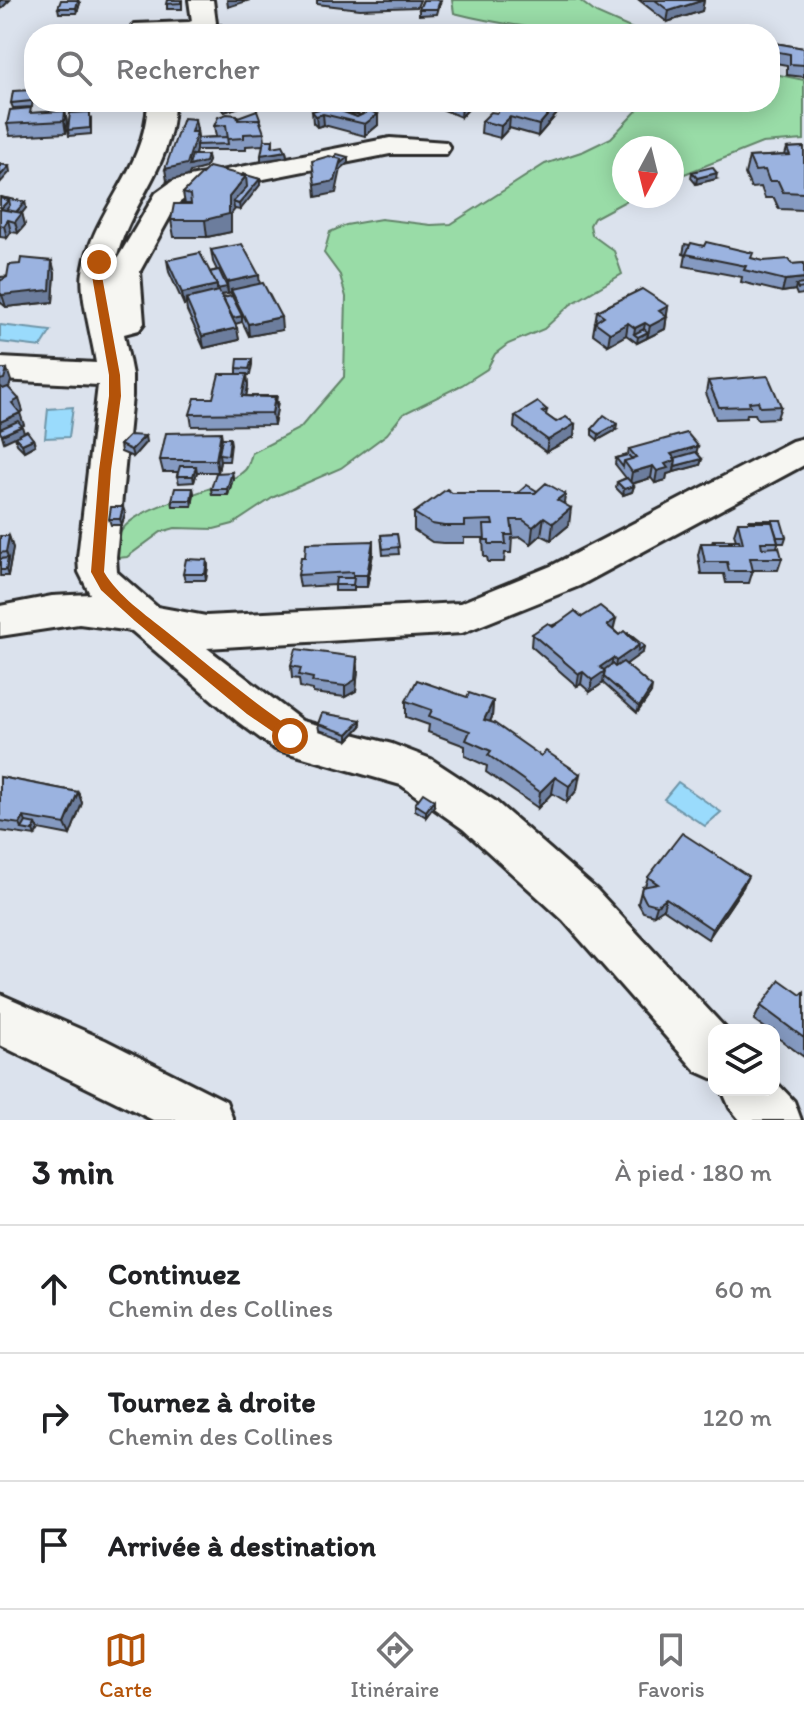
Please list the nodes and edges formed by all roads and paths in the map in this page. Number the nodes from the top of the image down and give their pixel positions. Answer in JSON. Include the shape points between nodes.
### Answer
{"nodes":[{"id":1,"x":151,"y":0,"type":"edge"},
{"id":2,"x":201,"y":0,"type":"edge"},
{"id":3,"x":145,"y":24,"type":"edge"},
{"id":4,"x":203,"y":24,"type":"edge"},
{"id":5,"x":161,"y":112,"type":"edge"},
{"id":6,"x":436,"y":148,"type":"dead end"},
{"id":7,"x":106,"y":329,"type":"junction"},
{"id":8,"x":0,"y":369,"type":"edge"},
{"id":9,"x":115,"y":375,"type":"junction"},
{"id":10,"x":804,"y":450,"type":"edge"},
{"id":11,"x":140,"y":617,"type":"junction"},
{"id":12,"x":0,"y":621,"type":"edge"},
{"id":13,"x":0,"y":1019,"type":"edge"},
{"id":14,"x":708,"y":1046,"type":"edge"},
{"id":15,"x":753,"y":1096,"type":"edge"},
{"id":16,"x":207,"y":1120,"type":"edge"},
{"id":17,"x":775,"y":1120,"type":"edge"}],
"edges":[{"from":1,"to":3,"type":"street"},
{"from":2,"to":4,"type":"street"},
{"from":5,"to":7,"type":"street","via":[[161,128],[99,262]]},
{"from":6,"to":7,"type":"street","via":[[390,146],[184,186],[166,199],[125,271],[128,323]]},
{"from":7,"to":9,"type":"street"},
{"from":8,"to":9,"type":"street"},
{"from":9,"to":11,"type":"street","via":[[98,572],[105,586]]},
{"from":10,"to":11,"type":"street","via":[[565,576],[462,618],[222,633],[191,632]]},
{"from":11,"to":12,"type":"street","via":[[59,609]]},
{"from":11,"to":14,"type":"street","via":[[290,736],[416,772],[479,815],[580,905]]},
{"from":13,"to":16,"type":"street"},
{"from":15,"to":17,"type":"street"}]}
